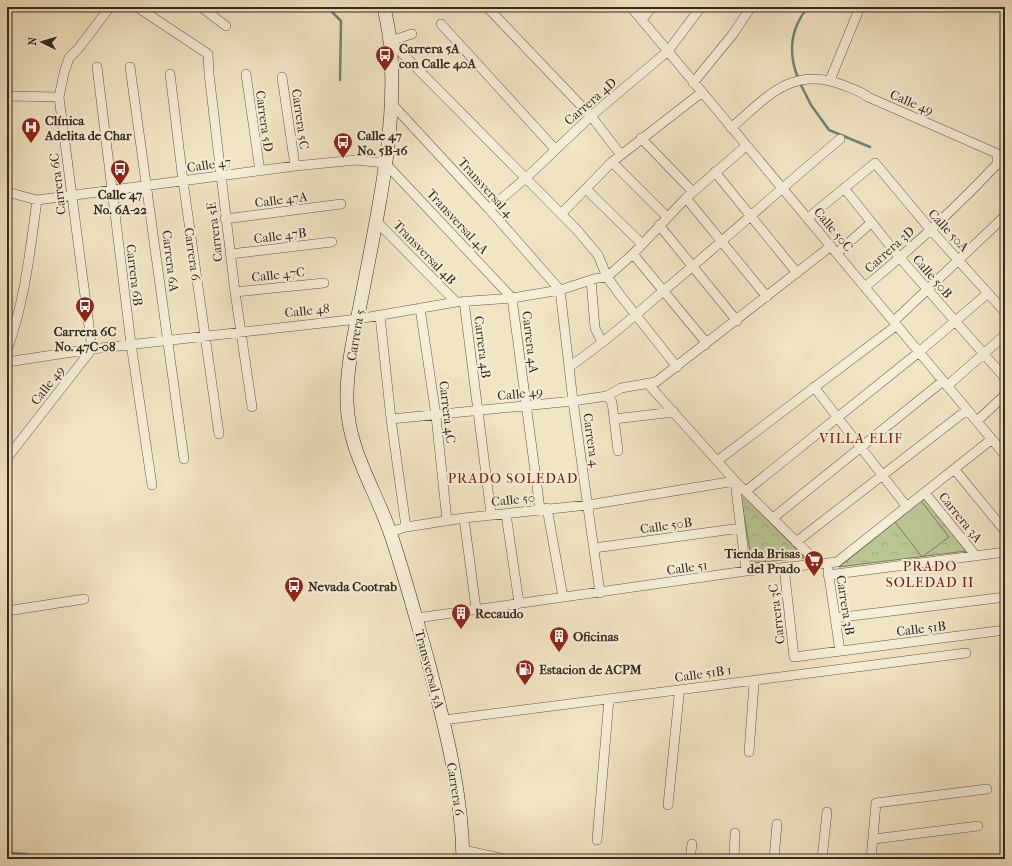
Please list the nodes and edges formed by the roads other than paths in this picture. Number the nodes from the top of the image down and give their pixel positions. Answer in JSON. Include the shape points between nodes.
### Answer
{"nodes":[{"id":1,"x":110,"y":7,"type":"edge"},
{"id":2,"x":137,"y":7,"type":"edge"},
{"id":3,"x":384,"y":7,"type":"edge"},
{"id":4,"x":487,"y":7,"type":"edge"},
{"id":5,"x":631,"y":7,"type":"edge"},
{"id":6,"x":652,"y":7,"type":"edge"},
{"id":7,"x":701,"y":7,"type":"edge"},
{"id":8,"x":752,"y":7,"type":"edge"},
{"id":9,"x":860,"y":7,"type":"edge"},
{"id":10,"x":203,"y":8,"type":"edge"},
{"id":11,"x":642,"y":19,"type":"junction"},
{"id":12,"x":442,"y":24,"type":"dead end"},
{"id":13,"x":226,"y":26,"type":"dead end"},
{"id":14,"x":412,"y":34,"type":"dead end"},
{"id":15,"x":390,"y":41,"type":"junction"},
{"id":16,"x":668,"y":50,"type":"junction"},
{"id":17,"x":97,"y":67,"type":"dead end"},
{"id":18,"x":130,"y":67,"type":"dead end"},
{"id":19,"x":170,"y":74,"type":"dead end"},
{"id":20,"x":246,"y":74,"type":"dead end"},
{"id":21,"x":282,"y":77,"type":"dead end"},
{"id":22,"x":830,"y":80,"type":"junction"},
{"id":23,"x":693,"y":83,"type":"junction"},
{"id":24,"x":701,"y":93,"type":"junction"},
{"id":25,"x":7,"y":96,"type":"edge"},
{"id":26,"x":60,"y":97,"type":"junction"},
{"id":27,"x":391,"y":103,"type":"junction"},
{"id":28,"x":591,"y":116,"type":"junction"},
{"id":29,"x":731,"y":128,"type":"junction"},
{"id":30,"x":641,"y":138,"type":"junction"},
{"id":31,"x":840,"y":139,"type":"dead end"},
{"id":32,"x":746,"y":146,"type":"junction"},
{"id":33,"x":555,"y":149,"type":"junction"},
{"id":34,"x":620,"y":155,"type":"junction"},
{"id":35,"x":612,"y":162,"type":"junction"},
{"id":36,"x":385,"y":163,"type":"junction"},
{"id":37,"x":1002,"y":164,"type":"edge"},
{"id":38,"x":295,"y":166,"type":"junction"},
{"id":39,"x":260,"y":171,"type":"junction"},
{"id":40,"x":715,"y":172,"type":"junction"},
{"id":41,"x":221,"y":176,"type":"junction"},
{"id":42,"x":526,"y":178,"type":"junction"},
{"id":43,"x":183,"y":181,"type":"junction"},
{"id":44,"x":148,"y":186,"type":"junction"},
{"id":45,"x":782,"y":187,"type":"junction"},
{"id":46,"x":844,"y":188,"type":"junction"},
{"id":47,"x":586,"y":189,"type":"junction"},
{"id":48,"x":111,"y":191,"type":"junction"},
{"id":49,"x":7,"y":192,"type":"edge"},
{"id":50,"x":690,"y":195,"type":"junction"},
{"id":51,"x":72,"y":196,"type":"junction"},
{"id":52,"x":37,"y":200,"type":"junction"},
{"id":53,"x":341,"y":204,"type":"dead end"},
{"id":54,"x":489,"y":209,"type":"junction"},
{"id":55,"x":561,"y":214,"type":"junction"},
{"id":56,"x":750,"y":216,"type":"junction"},
{"id":57,"x":1005,"y":216,"type":"edge"},
{"id":58,"x":667,"y":217,"type":"junction"},
{"id":59,"x":808,"y":218,"type":"junction"},
{"id":60,"x":225,"y":219,"type":"junction"},
{"id":61,"x":376,"y":221,"type":"junction"},
{"id":62,"x":871,"y":223,"type":"junction"},
{"id":63,"x":659,"y":225,"type":"junction"},
{"id":64,"x":930,"y":229,"type":"junction"},
{"id":65,"x":722,"y":241,"type":"junction"},
{"id":66,"x":332,"y":242,"type":"dead end"},
{"id":67,"x":642,"y":244,"type":"junction"},
{"id":68,"x":831,"y":246,"type":"junction"},
{"id":69,"x":230,"y":254,"type":"junction"},
{"id":70,"x":633,"y":254,"type":"junction"},
{"id":71,"x":837,"y":254,"type":"junction"},
{"id":72,"x":900,"y":258,"type":"junction"},
{"id":73,"x":959,"y":260,"type":"junction"},
{"id":74,"x":694,"y":266,"type":"junction"},
{"id":75,"x":797,"y":273,"type":"junction"},
{"id":76,"x":607,"y":277,"type":"junction"},
{"id":77,"x":591,"y":280,"type":"junction"},
{"id":78,"x":324,"y":283,"type":"dead end"},
{"id":79,"x":865,"y":287,"type":"junction"},
{"id":80,"x":928,"y":289,"type":"junction"},
{"id":81,"x":560,"y":290,"type":"junction"},
{"id":82,"x":664,"y":290,"type":"junction"},
{"id":83,"x":235,"y":292,"type":"junction"},
{"id":84,"x":987,"y":294,"type":"junction"},
{"id":85,"x":767,"y":297,"type":"junction"},
{"id":86,"x":512,"y":298,"type":"junction"},
{"id":87,"x":460,"y":302,"type":"junction"},
{"id":88,"x":420,"y":308,"type":"junction"},
{"id":89,"x":1005,"y":312,"type":"edge"},
{"id":90,"x":636,"y":314,"type":"junction"},
{"id":91,"x":380,"y":316,"type":"junction"},
{"id":92,"x":358,"y":319,"type":"junction"},
{"id":93,"x":737,"y":321,"type":"junction"},
{"id":94,"x":956,"y":322,"type":"junction"},
{"id":95,"x":895,"y":323,"type":"junction"},
{"id":96,"x":241,"y":331,"type":"junction"},
{"id":97,"x":204,"y":336,"type":"junction"},
{"id":98,"x":1005,"y":336,"type":"edge"},
{"id":99,"x":168,"y":340,"type":"junction"},
{"id":100,"x":602,"y":342,"type":"junction"},
{"id":101,"x":131,"y":344,"type":"junction"},
{"id":102,"x":705,"y":345,"type":"junction"},
{"id":103,"x":92,"y":349,"type":"junction"},
{"id":104,"x":7,"y":350,"type":"edge"},
{"id":105,"x":919,"y":352,"type":"junction"},
{"id":106,"x":984,"y":353,"type":"junction"},
{"id":107,"x":7,"y":362,"type":"edge"},
{"id":108,"x":568,"y":367,"type":"junction"},
{"id":109,"x":677,"y":367,"type":"junction"},
{"id":110,"x":1005,"y":378,"type":"edge"},
{"id":111,"x":945,"y":383,"type":"junction"},
{"id":112,"x":649,"y":385,"type":"junction"},
{"id":113,"x":814,"y":387,"type":"junction"},
{"id":114,"x":1005,"y":395,"type":"edge"},
{"id":115,"x":607,"y":396,"type":"junction"},
{"id":116,"x":573,"y":401,"type":"junction"},
{"id":117,"x":526,"y":405,"type":"junction"},
{"id":118,"x":252,"y":407,"type":"dead end"},
{"id":119,"x":967,"y":410,"type":"junction"},
{"id":120,"x":478,"y":411,"type":"junction"},
{"id":121,"x":674,"y":412,"type":"junction"},
{"id":122,"x":436,"y":416,"type":"junction"},
{"id":123,"x":838,"y":416,"type":"junction"},
{"id":124,"x":391,"y":419,"type":"junction"},
{"id":125,"x":614,"y":419,"type":"junction"},
{"id":126,"x":977,"y":421,"type":"junction"},
{"id":127,"x":219,"y":434,"type":"dead end"},
{"id":128,"x":992,"y":439,"type":"junction"},
{"id":129,"x":861,"y":447,"type":"junction"},
{"id":130,"x":618,"y":451,"type":"dead end"},
{"id":131,"x":1005,"y":455,"type":"edge"},
{"id":132,"x":7,"y":458,"type":"edge"},
{"id":133,"x":184,"y":459,"type":"dead end"},
{"id":134,"x":718,"y":461,"type":"junction"},
{"id":135,"x":955,"y":470,"type":"junction"},
{"id":136,"x":882,"y":475,"type":"junction"},
{"id":137,"x":735,"y":481,"type":"junction"},
{"id":138,"x":152,"y":485,"type":"dead end"},
{"id":139,"x":746,"y":491,"type":"junction"},
{"id":140,"x":925,"y":493,"type":"junction"},
{"id":141,"x":588,"y":505,"type":"junction"},
{"id":142,"x":908,"y":507,"type":"junction"},
{"id":143,"x":544,"y":509,"type":"junction"},
{"id":144,"x":491,"y":514,"type":"junction"},
{"id":145,"x":506,"y":514,"type":"junction"},
{"id":146,"x":464,"y":518,"type":"junction"},
{"id":147,"x":773,"y":518,"type":"junction"},
{"id":148,"x":447,"y":521,"type":"junction"},
{"id":149,"x":406,"y":527,"type":"junction"},
{"id":150,"x":741,"y":528,"type":"junction"},
{"id":151,"x":1005,"y":531,"type":"edge"},
{"id":152,"x":390,"y":532,"type":"junction"},
{"id":153,"x":796,"y":542,"type":"junction"},
{"id":154,"x":594,"y":548,"type":"junction"},
{"id":155,"x":1005,"y":552,"type":"edge"},
{"id":156,"x":976,"y":556,"type":"junction"},
{"id":157,"x":822,"y":563,"type":"junction"},
{"id":158,"x":784,"y":567,"type":"junction"},
{"id":159,"x":746,"y":571,"type":"junction"},
{"id":160,"x":828,"y":576,"type":"junction"},
{"id":161,"x":600,"y":593,"type":"junction"},
{"id":162,"x":563,"y":597,"type":"junction"},
{"id":163,"x":1005,"y":597,"type":"edge"},
{"id":164,"x":84,"y":599,"type":"dead end"},
{"id":165,"x":519,"y":603,"type":"junction"},
{"id":166,"x":476,"y":609,"type":"junction"},
{"id":167,"x":7,"y":610,"type":"edge"},
{"id":168,"x":417,"y":618,"type":"junction"},
{"id":169,"x":835,"y":618,"type":"junction"},
{"id":170,"x":1005,"y":630,"type":"edge"},
{"id":171,"x":840,"y":651,"type":"junction"},
{"id":172,"x":966,"y":653,"type":"dead end"},
{"id":173,"x":794,"y":657,"type":"joint"},
{"id":174,"x":754,"y":684,"type":"dead end"},
{"id":175,"x":679,"y":696,"type":"dead end"},
{"id":176,"x":610,"y":699,"type":"junction"},
{"id":177,"x":444,"y":720,"type":"junction"},
{"id":178,"x":749,"y":752,"type":"dead end"},
{"id":179,"x":987,"y":789,"type":"dead end"},
{"id":180,"x":668,"y":805,"type":"dead end"},
{"id":181,"x":827,"y":812,"type":"dead end"},
{"id":182,"x":777,"y":824,"type":"dead end"},
{"id":183,"x":978,"y":826,"type":"dead end"},
{"id":184,"x":735,"y":833,"type":"dead end"},
{"id":185,"x":874,"y":839,"type":"junction"},
{"id":186,"x":597,"y":840,"type":"dead end"},
{"id":187,"x":692,"y":844,"type":"dead end"},
{"id":188,"x":463,"y":854,"type":"edge"},
{"id":189,"x":505,"y":859,"type":"edge"},
{"id":190,"x":690,"y":859,"type":"edge"},
{"id":191,"x":734,"y":859,"type":"edge"},
{"id":192,"x":774,"y":859,"type":"edge"},
{"id":193,"x":822,"y":859,"type":"edge"},
{"id":194,"x":870,"y":859,"type":"edge"}],
"edges":[{"from":1,"to":26,"type":"street","name":"Carrera 6C","via":[[69,58]]},
{"from":2,"to":41,"type":"street","name":"Carrera 5E","via":[[208,54]]},
{"from":3,"to":15,"type":"main road","name":"Carrera 5"},
{"from":4,"to":28,"type":"street"},
{"from":5,"to":11,"type":"street","name":"Calle 50C"},
{"from":6,"to":11,"type":"street"},
{"from":7,"to":16,"type":"street","name":"Carrera 4D"},
{"from":8,"to":23,"type":"street"},
{"from":9,"to":22,"type":"street"},
{"from":10,"to":13,"type":"street"},
{"from":11,"to":16,"type":"street","name":"Calle 50C"},
{"from":12,"to":33,"type":"street"},
{"from":14,"to":15,"type":"street"},
{"from":15,"to":27,"type":"main road","name":"Carrera 5"},
{"from":15,"to":42,"type":"street"},
{"from":16,"to":23,"type":"street","name":"Calle 50C"},
{"from":16,"to":28,"type":"street","name":"Carrera 4D"},
{"from":17,"to":48,"type":"street","name":"Carrera 6B"},
{"from":18,"to":44,"type":"street","name":"Carrera 6A"},
{"from":19,"to":43,"type":"street","name":"Carrera 6"},
{"from":20,"to":39,"type":"street","name":"Carrera 5D"},
{"from":21,"to":38,"type":"street","name":"Carrera 5C"},
{"from":22,"to":29,"type":"street","name":"Calle 49","via":[[798,80],[770,95]]},
{"from":22,"to":37,"type":"street","name":"Calle 49","via":[[996,153]]},
{"from":23,"to":24,"type":"street","name":"Calle 50C"},
{"from":24,"to":29,"type":"street","name":"Calle 50C"},
{"from":24,"to":30,"type":"street"},
{"from":25,"to":26,"type":"street"},
{"from":26,"to":51,"type":"street","name":"Carrera 6C"},
{"from":27,"to":36,"type":"main road","name":"Carrera 5"},
{"from":27,"to":54,"type":"street","name":"Transversal 4"},
{"from":28,"to":33,"type":"street","name":"Carrera 4D"},
{"from":28,"to":34,"type":"street"},
{"from":29,"to":32,"type":"street","name":"Calle 50C"},
{"from":30,"to":34,"type":"street"},
{"from":30,"to":50,"type":"street"},
{"from":31,"to":45,"type":"street"},
{"from":32,"to":40,"type":"street"},
{"from":32,"to":45,"type":"street","name":"Calle 50C"},
{"from":33,"to":42,"type":"street","name":"Carrera 4D"},
{"from":34,"to":35,"type":"street"},
{"from":35,"to":47,"type":"street"},
{"from":35,"to":58,"type":"street"},
{"from":36,"to":38,"type":"street","name":"Calle 47","via":[[356,160]]},
{"from":36,"to":61,"type":"main road","name":"Carrera 5"},
{"from":36,"to":86,"type":"street","name":"Transversal 4A"},
{"from":37,"to":64,"type":"street","name":"Carrera 3D"},
{"from":38,"to":39,"type":"street","name":"Calle 47"},
{"from":39,"to":41,"type":"street","name":"Calle 47"},
{"from":40,"to":50,"type":"street"},
{"from":40,"to":56,"type":"street"},
{"from":41,"to":43,"type":"street","name":"Calle 47"},
{"from":41,"to":60,"type":"street","name":"Carrera 5E"},
{"from":42,"to":54,"type":"street","name":"Carrera 4D"},
{"from":42,"to":55,"type":"street"},
{"from":43,"to":44,"type":"street","name":"Calle 47"},
{"from":43,"to":97,"type":"street","name":"Carrera 6"},
{"from":44,"to":48,"type":"street","name":"Calle 47"},
{"from":44,"to":99,"type":"street","name":"Carrera 6A"},
{"from":45,"to":56,"type":"street"},
{"from":45,"to":59,"type":"street","name":"Calle 50C"},
{"from":46,"to":59,"type":"street"},
{"from":46,"to":62,"type":"street","name":"Calle 50B"},
{"from":46,"to":64,"type":"street","name":"Calle 50A","via":[[875,163]]},
{"from":47,"to":55,"type":"street"},
{"from":47,"to":67,"type":"street"},
{"from":48,"to":51,"type":"street","name":"Calle 47"},
{"from":48,"to":101,"type":"street","name":"Carrera 6B"},
{"from":49,"to":52,"type":"street"},
{"from":50,"to":58,"type":"street"},
{"from":50,"to":65,"type":"street"},
{"from":51,"to":52,"type":"street","name":"Calle 47"},
{"from":51,"to":103,"type":"street","name":"Carrera 6C"},
{"from":52,"to":104,"type":"street","via":[[26,284],[18,320]]},
{"from":53,"to":60,"type":"street","name":"Calle 47A"},
{"from":54,"to":81,"type":"street","name":"Transversal 4"},
{"from":55,"to":76,"type":"street","via":[[598,255]]},
{"from":56,"to":65,"type":"street"},
{"from":56,"to":75,"type":"street"},
{"from":57,"to":73,"type":"street"},
{"from":58,"to":63,"type":"street"},
{"from":59,"to":68,"type":"street","name":"Calle 50C"},
{"from":60,"to":69,"type":"street","name":"Carrera 5E"},
{"from":61,"to":87,"type":"street","name":"Transversal 4B"},
{"from":61,"to":92,"type":"main road","name":"Carrera 5"},
{"from":62,"to":71,"type":"street"},
{"from":62,"to":72,"type":"street","name":"Calle 50B"},
{"from":63,"to":67,"type":"street"},
{"from":63,"to":74,"type":"street"},
{"from":64,"to":72,"type":"street","name":"Carrera 3D"},
{"from":64,"to":73,"type":"street","name":"Calle 50A"},
{"from":65,"to":74,"type":"street"},
{"from":65,"to":85,"type":"street"},
{"from":66,"to":69,"type":"street","name":"Calle 47B"},
{"from":67,"to":70,"type":"street"},
{"from":68,"to":71,"type":"street","name":"Calle 50C"},
{"from":68,"to":75,"type":"street"},
{"from":69,"to":83,"type":"street","name":"Carrera 5E"},
{"from":70,"to":76,"type":"street"},
{"from":70,"to":82,"type":"street"},
{"from":71,"to":79,"type":"street","name":"Calle 50C"},
{"from":72,"to":79,"type":"street","name":"Carrera 3D"},
{"from":72,"to":80,"type":"street","name":"Calle 50B"},
{"from":73,"to":80,"type":"street"},
{"from":73,"to":84,"type":"street","name":"Calle 50A"},
{"from":74,"to":82,"type":"street"},
{"from":74,"to":93,"type":"street"},
{"from":75,"to":85,"type":"street"},
{"from":76,"to":77,"type":"street","name":"Calle 48"},
{"from":76,"to":90,"type":"street"},
{"from":77,"to":81,"type":"street","name":"Calle 48"},
{"from":77,"to":100,"type":"street","via":[[595,328]]},
{"from":78,"to":83,"type":"street","name":"Calle 47C"},
{"from":79,"to":95,"type":"street","name":"Calle 50C"},
{"from":80,"to":94,"type":"street","name":"Calle 50B"},
{"from":80,"to":95,"type":"street"},
{"from":81,"to":86,"type":"street","name":"Calle 48"},
{"from":81,"to":108,"type":"street","name":"Carrera 4"},
{"from":82,"to":90,"type":"street"},
{"from":82,"to":102,"type":"street","via":[[704,340]]},
{"from":83,"to":96,"type":"street","name":"Carrera 5E"},
{"from":84,"to":89,"type":"street","name":"Calle 50A"},
{"from":84,"to":94,"type":"street"},
{"from":85,"to":93,"type":"street"},
{"from":86,"to":87,"type":"street","name":"Calle 48"},
{"from":86,"to":117,"type":"street","name":"Carrera 4A"},
{"from":87,"to":88,"type":"street","name":"Calle 48"},
{"from":87,"to":120,"type":"street","name":"Carrera 4B"},
{"from":88,"to":91,"type":"street","name":"Calle 48"},
{"from":88,"to":122,"type":"street","name":"Carrera 4C"},
{"from":90,"to":100,"type":"street"},
{"from":90,"to":109,"type":"street"},
{"from":91,"to":92,"type":"street","name":"Calle 48"},
{"from":91,"to":124,"type":"street","name":"Carrera 5"},
{"from":92,"to":96,"type":"street","name":"Calle 48"},
{"from":92,"to":152,"type":"main road","name":"Carrera 5","via":[[349,371],[347,403],[351,433],[362,468]]},
{"from":93,"to":102,"type":"street"},
{"from":94,"to":105,"type":"street"},
{"from":94,"to":106,"type":"street","name":"Calle 50B"},
{"from":95,"to":105,"type":"street","name":"Calle 50C"},
{"from":95,"to":113,"type":"street"},
{"from":96,"to":97,"type":"street","name":"Calle 48"},
{"from":96,"to":118,"type":"street","name":"Carrera 5E"},
{"from":97,"to":99,"type":"street","name":"Calle 48"},
{"from":97,"to":127,"type":"street","name":"Carrera 6"},
{"from":98,"to":106,"type":"street"},
{"from":99,"to":101,"type":"street","name":"Calle 48"},
{"from":99,"to":133,"type":"street","name":"Carrera 6A"},
{"from":100,"to":108,"type":"street"},
{"from":101,"to":103,"type":"street","name":"Calle 48"},
{"from":101,"to":138,"type":"street","name":"Carrera 6B"},
{"from":102,"to":109,"type":"street"},
{"from":103,"to":107,"type":"street","name":"Calle 48"},
{"from":103,"to":132,"type":"street","name":"Calle 49"},
{"from":105,"to":111,"type":"street","name":"Calle 50C"},
{"from":105,"to":123,"type":"street"},
{"from":106,"to":110,"type":"street","name":"Calle 50B"},
{"from":106,"to":111,"type":"street"},
{"from":108,"to":116,"type":"street","name":"Carrera 4"},
{"from":109,"to":112,"type":"street"},
{"from":111,"to":119,"type":"street","name":"Calle 50C"},
{"from":111,"to":129,"type":"street"},
{"from":112,"to":115,"type":"street","name":"Calle 49","via":[[621,388]]},
{"from":112,"to":121,"type":"street"},
{"from":113,"to":123,"type":"street"},
{"from":113,"to":134,"type":"street"},
{"from":114,"to":126,"type":"street"},
{"from":115,"to":116,"type":"street","name":"Calle 49"},
{"from":115,"to":125,"type":"street","via":[[612,402]]},
{"from":116,"to":117,"type":"street","name":"Calle 49"},
{"from":116,"to":141,"type":"street","name":"Carrera 4"},
{"from":117,"to":120,"type":"street","name":"Calle 49"},
{"from":117,"to":143,"type":"street","name":"Carrera 4A"},
{"from":119,"to":126,"type":"street","name":"Calle 50C"},
{"from":119,"to":136,"type":"street"},
{"from":120,"to":122,"type":"street","name":"Calle 49"},
{"from":120,"to":144,"type":"street","name":"Carrera 4B"},
{"from":121,"to":125,"type":"street"},
{"from":121,"to":134,"type":"street"},
{"from":122,"to":124,"type":"street","name":"Calle 49"},
{"from":122,"to":148,"type":"street","name":"Carrera 4C"},
{"from":123,"to":129,"type":"street"},
{"from":123,"to":139,"type":"street"},
{"from":124,"to":149,"type":"street","name":"Carrera 5"},
{"from":125,"to":130,"type":"street"},
{"from":126,"to":128,"type":"street","name":"Calle 50C"},
{"from":128,"to":131,"type":"street","name":"Calle 50C"},
{"from":128,"to":135,"type":"street","name":"Calle 51"},
{"from":129,"to":136,"type":"street"},
{"from":129,"to":147,"type":"street"},
{"from":134,"to":137,"type":"street"},
{"from":135,"to":140,"type":"street","name":"Calle 51"},
{"from":135,"to":151,"type":"street"},
{"from":136,"to":142,"type":"street"},
{"from":136,"to":153,"type":"street"},
{"from":137,"to":139,"type":"street"},
{"from":137,"to":141,"type":"street","name":"Calle 50"},
{"from":137,"to":150,"type":"street"},
{"from":139,"to":147,"type":"street"},
{"from":140,"to":142,"type":"street","name":"Calle 51"},
{"from":140,"to":156,"type":"street","name":"Carrera 3A"},
{"from":141,"to":143,"type":"street","name":"Calle 50"},
{"from":141,"to":154,"type":"street","name":"Carrera 4"},
{"from":142,"to":157,"type":"street","name":"Calle 51","via":[[837,562]]},
{"from":143,"to":145,"type":"street","name":"Calle 50"},
{"from":143,"to":162,"type":"street","name":"Carrera 4A"},
{"from":144,"to":145,"type":"street","name":"Calle 50"},
{"from":144,"to":146,"type":"street","name":"Calle 50"},
{"from":145,"to":165,"type":"street"},
{"from":146,"to":148,"type":"street","name":"Calle 50"},
{"from":146,"to":166,"type":"street"},
{"from":147,"to":153,"type":"street"},
{"from":148,"to":149,"type":"street","name":"Calle 50"},
{"from":149,"to":152,"type":"street","name":"Calle 50"},
{"from":150,"to":154,"type":"street","name":"Calle 50B"},
{"from":150,"to":159,"type":"street"},
{"from":152,"to":168,"type":"main road","name":"Carrera 5"},
{"from":153,"to":157,"type":"street"},
{"from":154,"to":161,"type":"street","name":"Carrera 4"},
{"from":155,"to":156,"type":"street"},
{"from":156,"to":160,"type":"street"},
{"from":157,"to":158,"type":"street","name":"Calle 51"},
{"from":157,"to":160,"type":"street","name":"Carrera 3B"},
{"from":158,"to":159,"type":"street","name":"Calle 51"},
{"from":158,"to":173,"type":"street","name":"Carrera 3C"},
{"from":159,"to":161,"type":"street","name":"Calle 51"},
{"from":160,"to":169,"type":"street","name":"Carrera 3B"},
{"from":161,"to":162,"type":"street","name":"Calle 51"},
{"from":162,"to":165,"type":"street","name":"Calle 51"},
{"from":163,"to":169,"type":"street"},
{"from":164,"to":167,"type":"street"},
{"from":165,"to":166,"type":"street","name":"Calle 51"},
{"from":166,"to":168,"type":"street","name":"Calle 51"},
{"from":168,"to":177,"type":"main road","name":"Transversal 5A"},
{"from":169,"to":171,"type":"street","name":"Carrera 3B"},
{"from":170,"to":171,"type":"street","name":"Calle 51B"},
{"from":171,"to":173,"type":"street","name":"Calle 51B"},
{"from":172,"to":176,"type":"street","name":"Calle 51B 1"},
{"from":174,"to":178,"type":"street"},
{"from":175,"to":180,"type":"street"},
{"from":176,"to":177,"type":"street","name":"Calle 51B 1"},
{"from":176,"to":186,"type":"street"},
{"from":177,"to":188,"type":"main road","name":"Carrera 6","via":[[461,815]]},
{"from":179,"to":185,"type":"street","via":[[876,803]]},
{"from":181,"to":193,"type":"street"},
{"from":182,"to":192,"type":"street"},
{"from":183,"to":185,"type":"street"},
{"from":184,"to":191,"type":"street"},
{"from":185,"to":194,"type":"street"},
{"from":187,"to":190,"type":"street"},
{"from":188,"to":189,"type":"street"}]}
